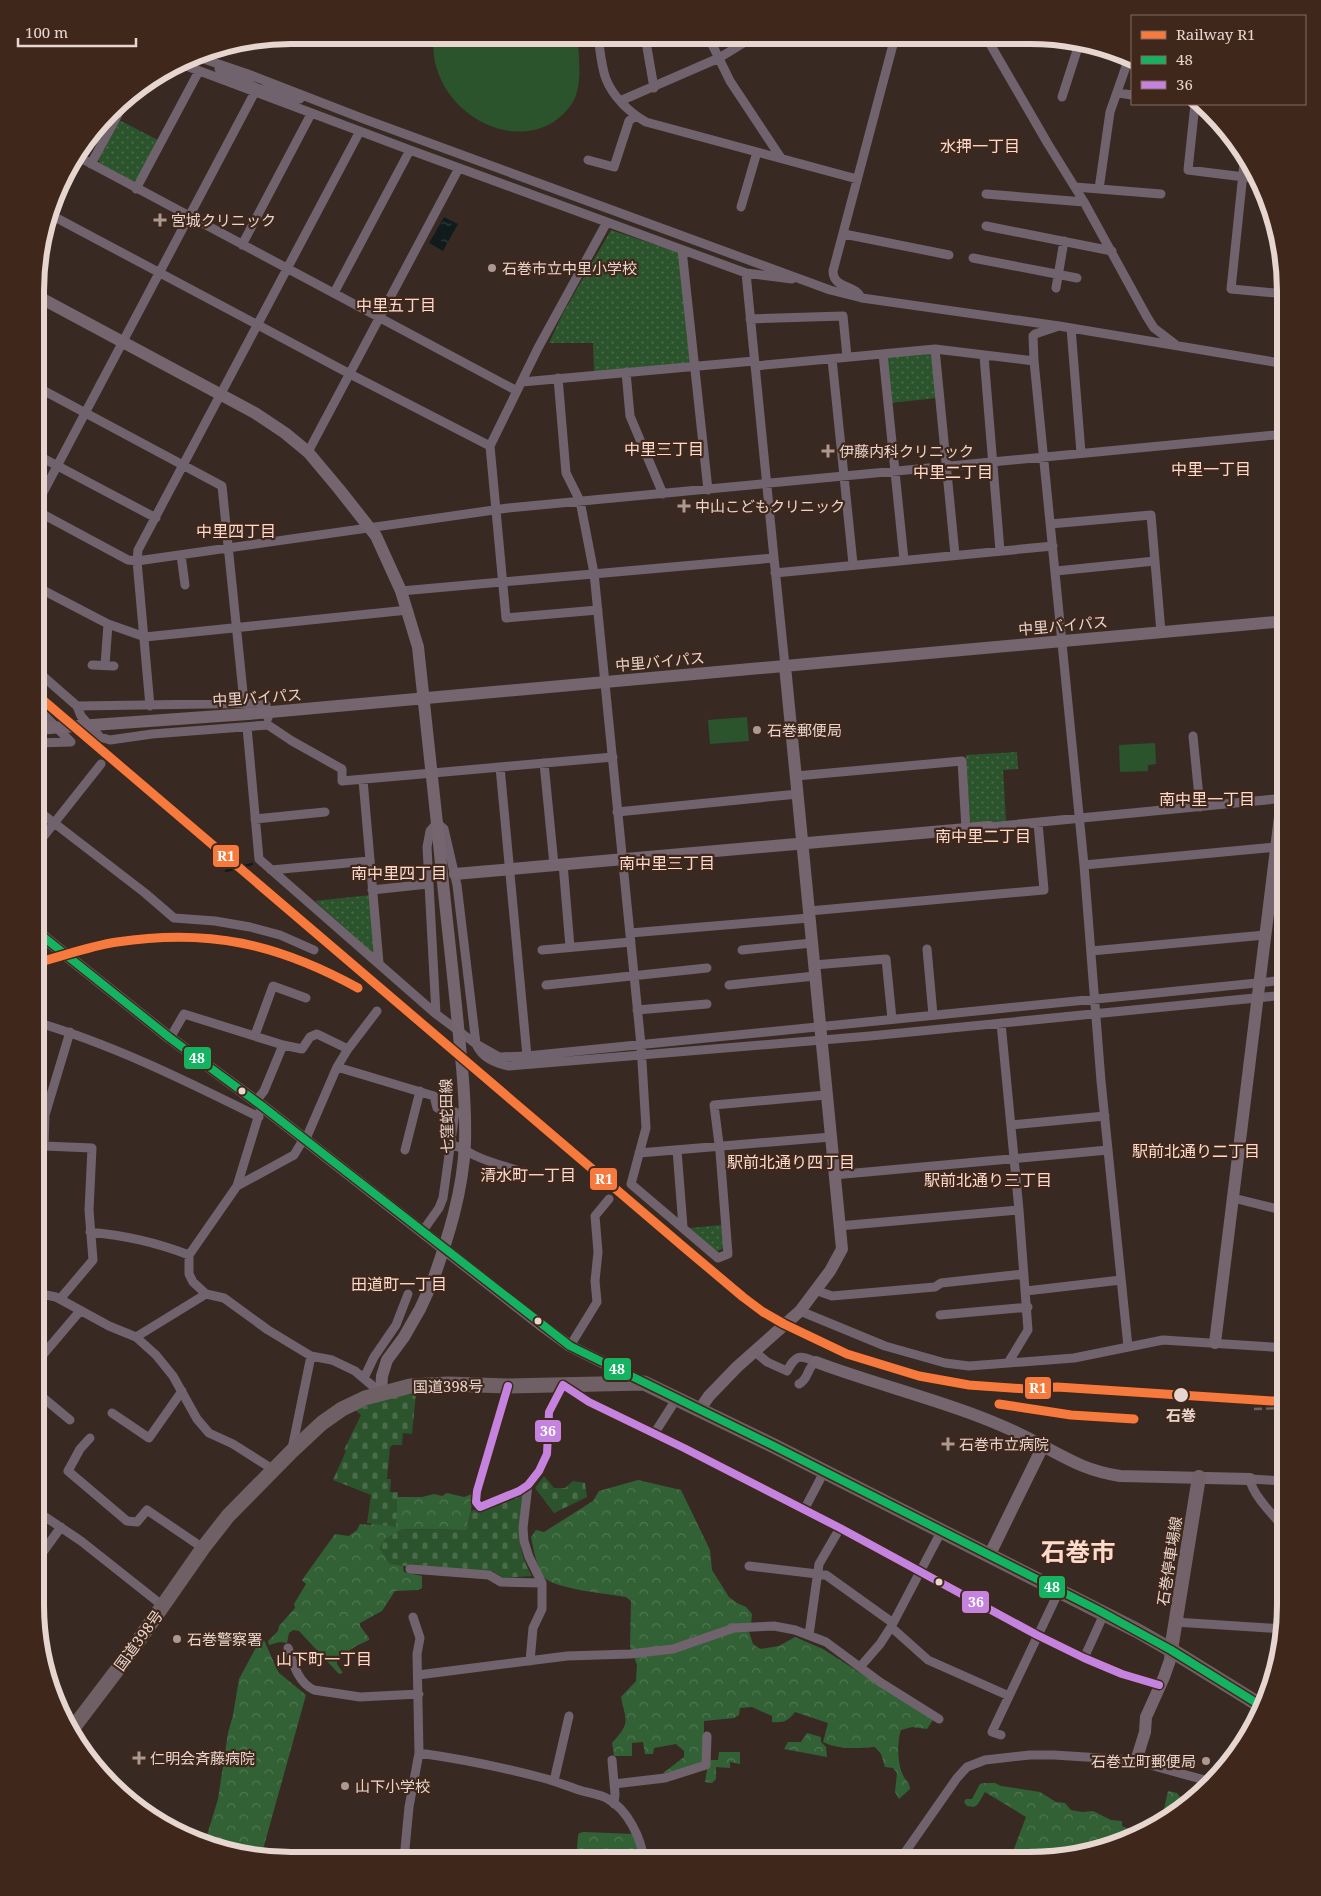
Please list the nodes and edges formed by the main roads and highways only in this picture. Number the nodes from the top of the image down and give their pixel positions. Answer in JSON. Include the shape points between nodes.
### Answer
{"nodes":[{"id":1,"x":1199,"y":1477,"type":"road end"},
{"id":2,"x":1171,"y":1650,"type":"junction"},
{"id":3,"x":1257,"y":1703,"type":"edge"},
{"id":4,"x":75,"y":1725,"type":"edge"}],
"edges":[{"from":1,"to":2,"type":"main road","name":"石巻停車場線"},
{"from":2,"to":3,"type":"highway","name":"国道398号"},
{"from":2,"to":4,"type":"highway","name":"国道398号","via":[[942,1530],[644,1383],[410,1386],[381,1393],[342,1409],[292,1451],[228,1516]]}]}
